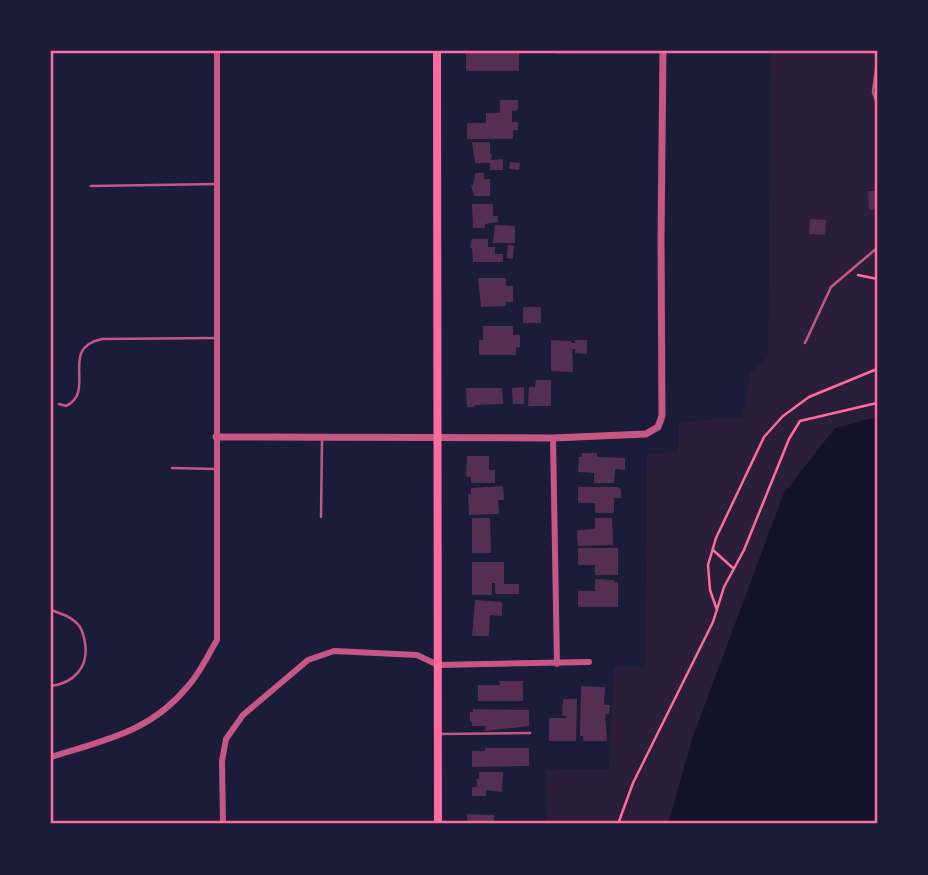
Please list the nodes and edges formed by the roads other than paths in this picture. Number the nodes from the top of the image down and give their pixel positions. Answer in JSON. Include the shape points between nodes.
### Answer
{"nodes":[{"id":1,"x":217,"y":51,"type":"edge"},
{"id":2,"x":438,"y":51,"type":"edge"},
{"id":3,"x":663,"y":51,"type":"edge"},
{"id":4,"x":558,"y":52,"type":"edge"},
{"id":5,"x":877,"y":61,"type":"edge"},
{"id":6,"x":877,"y":103,"type":"edge"},
{"id":7,"x":217,"y":184,"type":"junction"},
{"id":8,"x":91,"y":186,"type":"dead end"},
{"id":9,"x":877,"y":248,"type":"edge"},
{"id":10,"x":216,"y":338,"type":"junction"},
{"id":11,"x":806,"y":343,"type":"dead end"},
{"id":12,"x":59,"y":404,"type":"dead end"},
{"id":13,"x":216,"y":437,"type":"junction"},
{"id":14,"x":322,"y":437,"type":"junction"},
{"id":15,"x":437,"y":437,"type":"junction"},
{"id":16,"x":553,"y":438,"type":"junction"},
{"id":17,"x":172,"y":468,"type":"dead end"},
{"id":18,"x":216,"y":469,"type":"junction"},
{"id":19,"x":321,"y":517,"type":"dead end"},
{"id":20,"x":51,"y":610,"type":"edge"},
{"id":21,"x":589,"y":662,"type":"dead end"},
{"id":22,"x":557,"y":664,"type":"junction"},
{"id":23,"x":438,"y":666,"type":"junction"},
{"id":24,"x":51,"y":686,"type":"edge"},
{"id":25,"x":530,"y":733,"type":"dead end"},
{"id":26,"x":438,"y":734,"type":"junction"},
{"id":27,"x":51,"y":757,"type":"edge"},
{"id":28,"x":223,"y":824,"type":"edge"},
{"id":29,"x":438,"y":824,"type":"edge"}],
"edges":[{"from":1,"to":7,"type":"street"},
{"from":2,"to":15,"type":"main road"},
{"from":3,"to":4,"type":"lane"},
{"from":3,"to":16,"type":"street","via":[[662,416],[646,434]]},
{"from":5,"to":6,"type":"lane","via":[[873,92]]},
{"from":7,"to":8,"type":"lane"},
{"from":7,"to":10,"type":"street"},
{"from":9,"to":11,"type":"lane","via":[[831,287]]},
{"from":10,"to":12,"type":"lane","via":[[89,342],[80,352],[78,394],[74,402]]},
{"from":10,"to":13,"type":"street"},
{"from":13,"to":14,"type":"street"},
{"from":13,"to":18,"type":"street"},
{"from":14,"to":15,"type":"street"},
{"from":14,"to":19,"type":"lane"},
{"from":15,"to":16,"type":"street"},
{"from":15,"to":23,"type":"main road"},
{"from":16,"to":22,"type":"street"},
{"from":17,"to":18,"type":"lane"},
{"from":18,"to":27,"type":"street","via":[[217,640],[189,685],[159,716],[133,730]]},
{"from":20,"to":24,"type":"lane","via":[[77,624],[87,654],[74,678]]},
{"from":21,"to":22,"type":"street"},
{"from":22,"to":23,"type":"street"},
{"from":23,"to":26,"type":"main road"},
{"from":23,"to":28,"type":"street","via":[[417,655],[334,651],[308,660],[243,715],[226,739]]},
{"from":25,"to":26,"type":"lane"},
{"from":26,"to":29,"type":"main road"}]}
